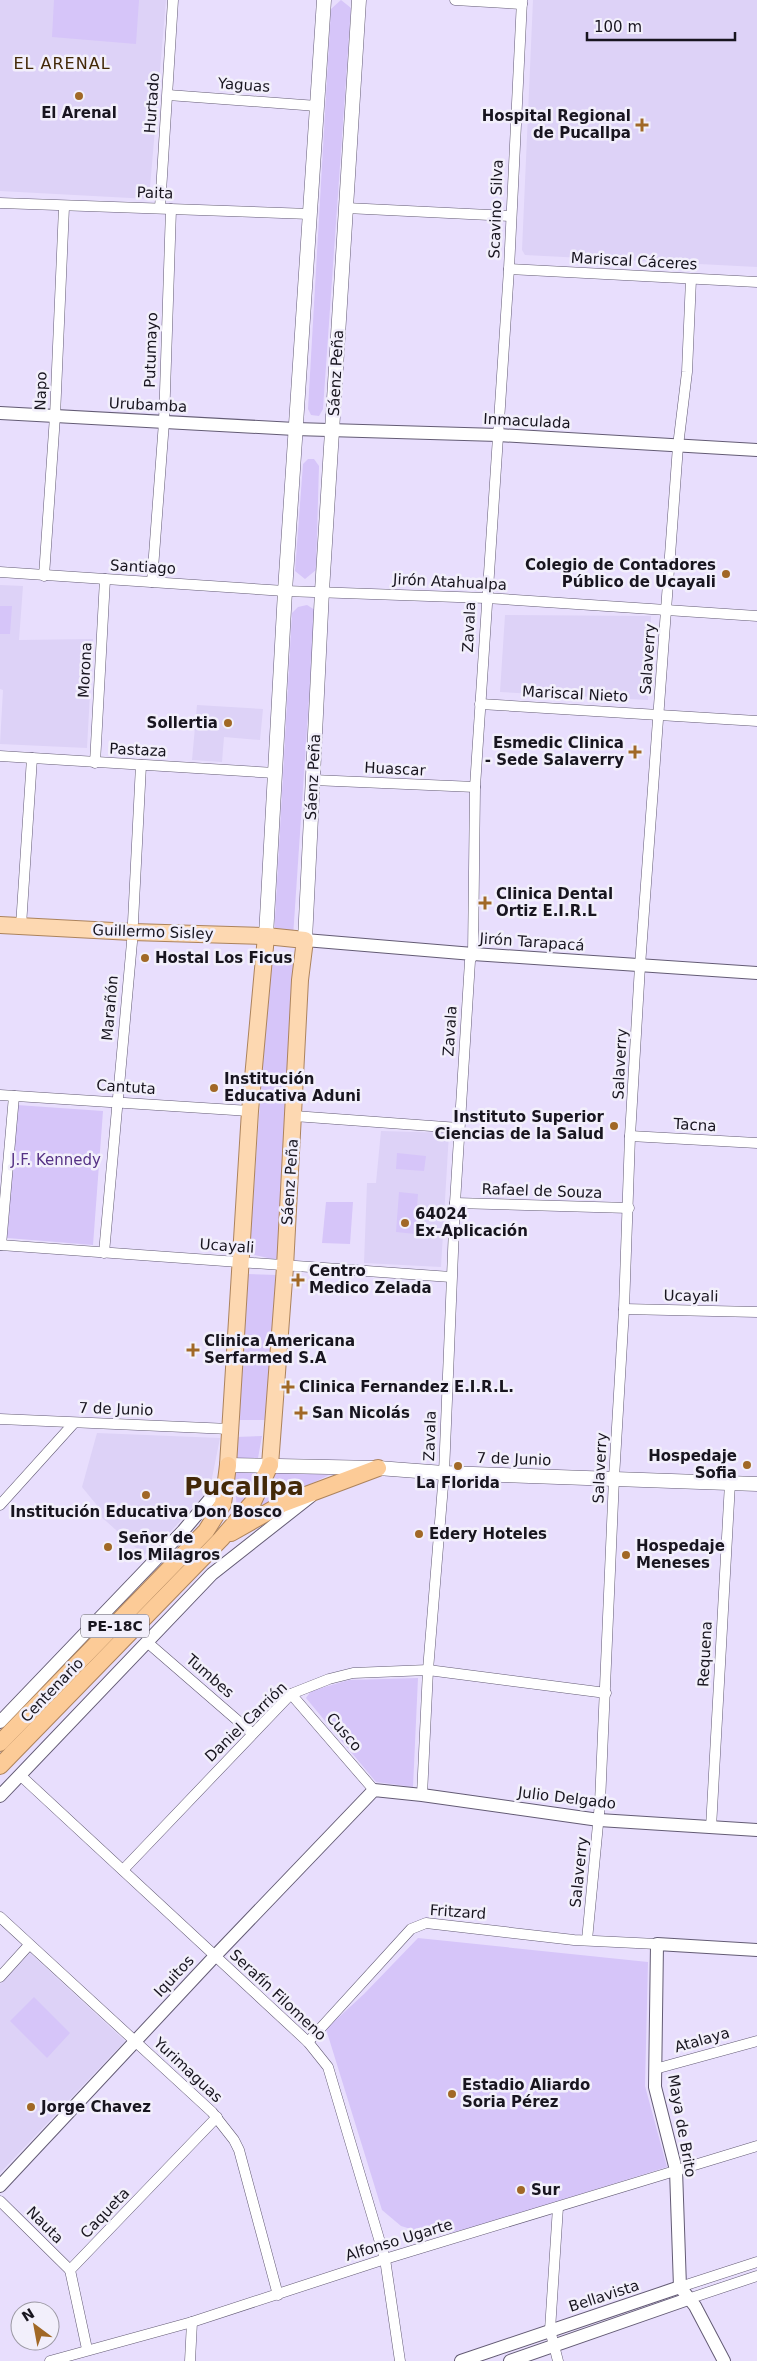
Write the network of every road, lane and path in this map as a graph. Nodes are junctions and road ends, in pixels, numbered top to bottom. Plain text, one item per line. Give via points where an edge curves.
1 (173, 0) edge
2 (324, 0) edge
3 (359, 0) edge
4 (455, 0) edge
5 (522, 2) edge
6 (168, 94) junction
7 (317, 106) junction
8 (0, 203) edge
9 (64, 206) junction
10 (346, 208) junction
11 (166, 209) junction
12 (310, 214) junction
13 (510, 216) junction
14 (508, 270) junction
15 (691, 279) junction
16 (757, 282) edge
17 (0, 413) edge
18 (55, 416) junction
19 (164, 422) junction
20 (295, 429) junction
21 (332, 431) junction
22 (498, 435) junction
23 (678, 446) junction
24 (757, 450) edge
25 (0, 572) edge
26 (44, 576) junction
27 (105, 580) junction
28 (152, 582) junction
29 (285, 591) junction
30 (322, 591) junction
31 (486, 598) junction
32 (666, 612) junction
33 (757, 616) edge
34 (480, 704) junction
35 (659, 714) junction
36 (757, 721) edge
37 (0, 756) edge
38 (32, 758) junction
39 (95, 763) junction
40 (141, 765) junction
41 (275, 773) junction
42 (313, 780) junction
43 (475, 788) junction
44 (0, 925) edge
45 (21, 926) junction
46 (132, 932) junction
47 (266, 936) junction
48 (305, 940) junction
49 (472, 954) junction
50 (640, 966) junction
51 (757, 973) edge
52 (0, 1095) edge
53 (14, 1096) junction
54 (117, 1101) junction
55 (250, 1110) junction
56 (294, 1116) junction
57 (459, 1128) junction
58 (630, 1136) junction
59 (757, 1143) edge
60 (454, 1203) junction
61 (629, 1208) junction
62 (1, 1245) edge
63 (104, 1253) junction
64 (241, 1262) junction
65 (284, 1267) junction
66 (452, 1277) junction
67 (624, 1309) junction
68 (757, 1312) edge
69 (0, 1419) edge
70 (74, 1423) junction
71 (230, 1429) junction
72 (270, 1465) junction
73 (378, 1468) junction
74 (227, 1472) junction
75 (444, 1473) junction
76 (614, 1478) junction
77 (730, 1482) junction
78 (757, 1484) edge
79 (319, 1489) junction
80 (0, 1505) edge
81 (221, 1539) junction
82 (147, 1642) junction
83 (428, 1670) junction
84 (606, 1693) junction
85 (291, 1694) junction
86 (0, 1722) edge
87 (252, 1733) junction
88 (0, 1743) edge
89 (2, 1760) edge
90 (20, 1775) junction
91 (374, 1790) junction
92 (422, 1795) junction
93 (0, 1796) edge
94 (599, 1820) junction
95 (711, 1828) junction
96 (757, 1830) edge
97 (123, 1870) junction
98 (0, 1917) edge
99 (587, 1940) junction
100 (657, 1944) junction
101 (30, 1945) junction
102 (757, 1950) edge
103 (214, 1957) junction
104 (0, 1977) edge
105 (134, 2041) junction
106 (757, 2041) edge
107 (308, 2042) junction
108 (655, 2069) junction
109 (217, 2117) junction
110 (757, 2146) edge
111 (676, 2170) junction
112 (0, 2186) edge
113 (0, 2201) edge
114 (558, 2207) junction
115 (385, 2259) junction
116 (757, 2262) edge
117 (70, 2270) junction
118 (757, 2276) edge
119 (680, 2287) junction
120 (278, 2295) junction
121 (688, 2299) junction
122 (192, 2322) junction
123 (550, 2330) junction
124 (553, 2346) junction
125 (87, 2350) junction
126 (62, 2359) edge
127 (50, 2361) edge
128 (190, 2361) edge
129 (400, 2361) edge
130 (461, 2361) edge
131 (510, 2361) edge
132 (558, 2361) edge
133 (724, 2361) edge

1 - 6 street, Hurtado
2 - 7 main road
3 - 10 main road, Sáenz Peña
4 - 5 street
5 - 13 street, Scavino Silva
6 - 7 street, Yaguas
6 - 11 street, Hurtado
7 - 12 main road
8 - 9 street, Paita
9 - 11 street, Paita
9 - 18 street, Napo
10 - 13 street
10 - 21 main road, Sáenz Peña
11 - 12 street, Paita
11 - 19 street, Putumayo
12 - 20 main road
13 - 14 street, Scavino Silva
14 - 15 street, Mariscal Cáceres
14 - 22 street, Zavala
15 - 16 street, Mariscal Cáceres
15 - 23 street, Salaverry
17 - 18 street, Urubamba
18 - 19 street, Urubamba
18 - 26 street, Napo
19 - 20 street, Urubamba
19 - 28 street, Putumayo
20 - 21 street, Inmaculada
20 - 29 main road
21 - 22 street, Inmaculada
21 - 30 main road, Sáenz Peña
22 - 23 street, Inmaculada
22 - 31 street, Zavala
23 - 24 street, Inmaculada
23 - 32 street, Salaverry
25 - 26 street, Santiago
26 - 27 street, Santiago
27 - 28 street, Santiago
27 - 39 street, Morona
28 - 29 street, Santiago
29 - 30 street, Santiago
29 - 41 main road
30 - 31 street, Jirón Atahualpa
30 - 42 main road, Sáenz Peña
31 - 32 street, Jirón Atahualpa
31 - 34 street, Zavala
32 - 33 street, Jirón Atahualpa
32 - 35 street, Salaverry
34 - 35 street, Mariscal Nieto
34 - 43 street, Zavala
35 - 36 street, Mariscal Nieto
35 - 50 street, Salaverry
37 - 38 street, Pastaza
38 - 39 street, Pastaza
38 - 45 street
39 - 40 street, Pastaza
40 - 41 street, Pastaza
40 - 46 street, Marañón
41 - 47 main road
42 - 43 street, Huascar
42 - 48 main road, Sáenz Peña
43 - 49 street, Zavala
44 - 45 main road, Guillermo Sisley
45 - 46 main road, Guillermo Sisley
46 - 47 main road, Guillermo Sisley
46 - 54 street, Marañón
47 - 48 main road, Guillermo Sisley
47 - 55 main road
48 - 49 street, Jirón Tarapacá
48 - 56 main road, Sáenz Peña
49 - 50 street, Jirón Tarapacá
49 - 57 street, Zavala
50 - 51 street, Jirón Tarapacá
50 - 58 street, Salaverry
52 - 53 street, Cantuta
53 - 54 street, Cantuta
53 - 62 street
54 - 55 street, Cantuta
54 - 63 street, Marañón
55 - 64 main road
56 - 57 street
56 - 65 main road, Sáenz Peña
57 - 60 street, Zavala
58 - 59 street, Tacna
58 - 61 street, Salaverry
60 - 61 street, Rafael de Souza
60 - 66 street, Zavala
61 - 67 street, Salaverry
62 - 63 street, Ucayali
63 - 64 street, Ucayali
64 - 65 street, Ucayali
64 - 71 main road
65 - 66 street, Ucayali
65 - 72 main road, Sáenz Peña
66 - 75 street, Zavala
67 - 68 street, Ucayali
67 - 76 street, Salaverry
69 - 70 street, 7 de Junio
70 - 71 street, 7 de Junio
70 - 80 street
71 - 74 main road
72 - 73 main road, 7 de Junio
72 - 74 main road, 7 de Junio
72 - 81 highway, Sáenz Peña / PE-18C via 253,1502
73 - 75 main road, 7 de Junio
73 - 79 highway
74 - 86 street via 183,1532
74 - 88 highway, Centenario / PE-18C via 223,1504 200,1538
75 - 76 main road, 7 de Junio
75 - 83 street, Zavala
76 - 77 main road, 7 de Junio
76 - 84 street, Salaverry
77 - 78 main road, 7 de Junio
77 - 95 street, Requena
79 - 81 highway via 282,1504
79 - 82 street via 212,1574
81 - 89 highway, Centenario / PE-18C
82 - 87 street, Tumbes
82 - 90 street
83 - 84 street, Daniel Carrión
83 - 85 street, Daniel Carrión via 353,1673 329,1678
83 - 92 street, Zavala
84 - 94 street, Salaverry
85 - 87 street, Daniel Carrión
85 - 91 street, Cusco
87 - 97 street, Daniel Carrión
89 - 90 street, Serafín Filomeno
90 - 93 street
90 - 97 street, Serafín Filomeno
91 - 92 street, Julio Delgado
91 - 103 street, Iquitos
92 - 94 street, Julio Delgado
94 - 95 street, Julio Delgado
94 - 99 street, Salaverry
95 - 96 street, Julio Delgado
97 - 103 street, Serafín Filomeno
98 - 101 street, Yurimaguas
99 - 100 street, Fritzard
99 - 107 street, Fritzard via 444,1924 426,1924 411,1929
100 - 102 street
100 - 108 street, Maya de Brito
101 - 104 street
101 - 105 street, Yurimaguas
103 - 105 street, Iquitos
103 - 107 street, Serafín Filomeno
105 - 109 street, Yurimaguas
105 - 112 street, Iquitos
106 - 108 street, Atalaya
107 - 115 street, Serafín Filomeno via 328,2067
108 - 111 street, Maya de Brito via 655,2087
109 - 117 street, Caqueta
109 - 120 street, Yurimaguas via 239,2150
110 - 111 street, Alfonso Ugarte
111 - 114 street, Alfonso Ugarte
111 - 119 street, Maya de Brito
113 - 117 street, Nauta
114 - 115 street, Alfonso Ugarte
114 - 123 street
115 - 120 street, Alfonso Ugarte
115 - 129 street, Serafín Filomeno
116 - 119 street, Bellavista
117 - 125 street
118 - 121 street, Bellavista
119 - 121 street
119 - 123 street, Bellavista
120 - 122 street, Alfonso Ugarte
121 - 124 street, Bellavista
121 - 133 street via 695,2306
122 - 125 street, Alfonso Ugarte
122 - 128 street
123 - 124 street
123 - 130 street, Bellavista
124 - 131 street, Bellavista
124 - 132 street
125 - 126 street, Alfonso Ugarte
126 - 127 street, Alfonso Ugarte

